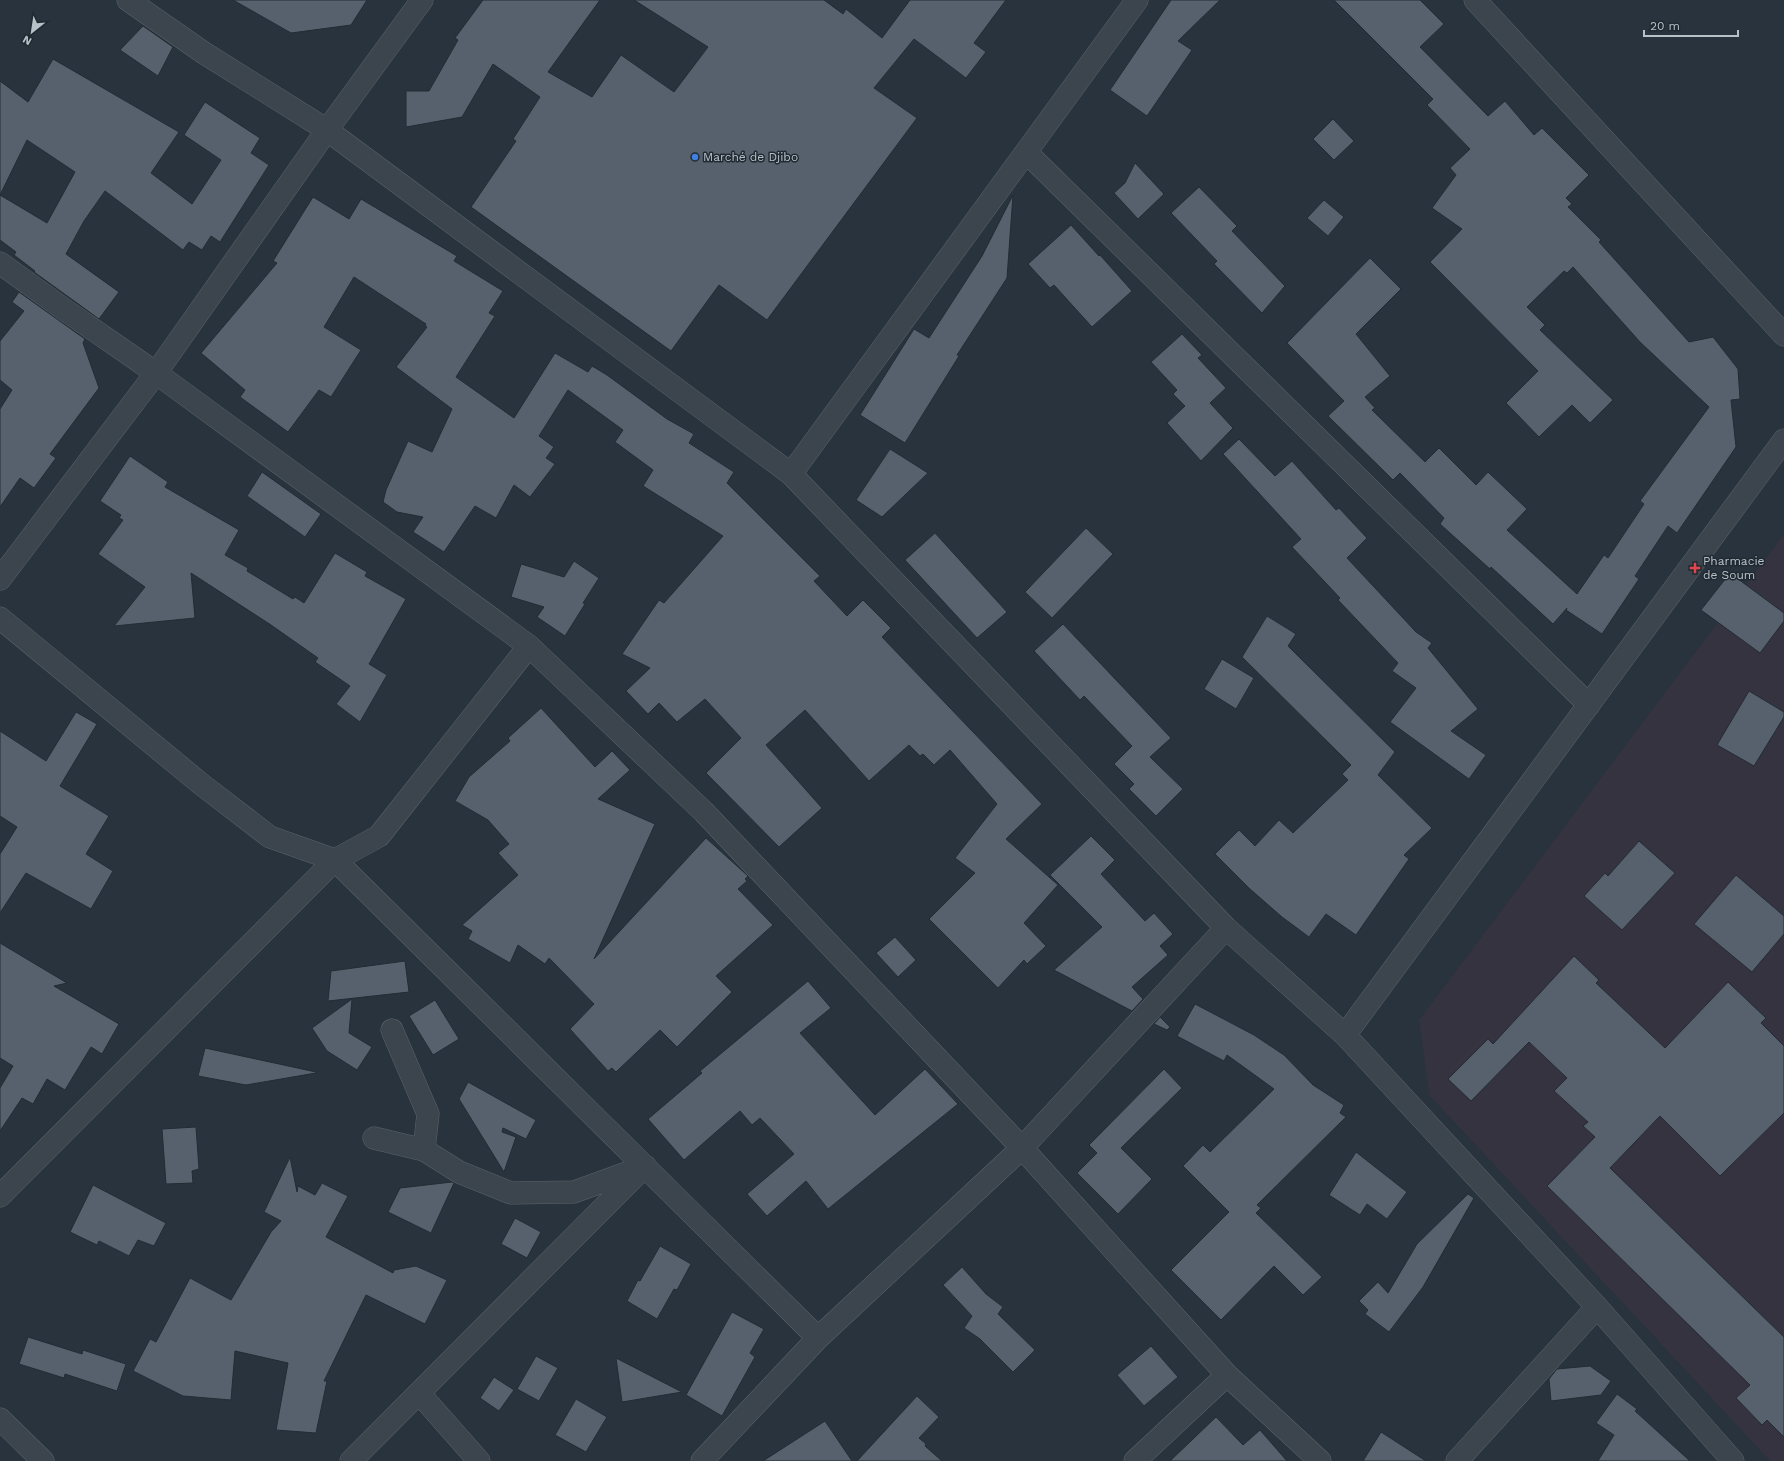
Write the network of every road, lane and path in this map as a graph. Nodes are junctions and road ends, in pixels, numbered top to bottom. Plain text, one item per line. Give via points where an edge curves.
1 (128, 0) edge
2 (422, 0) edge
3 (1136, 0) edge
4 (1475, 0) edge
5 (327, 130) junction
6 (1026, 152) junction
7 (0, 263) edge
8 (1784, 336) edge
9 (156, 373) junction
10 (1784, 440) edge
11 (791, 474) junction
12 (0, 579) edge
13 (0, 618) edge
14 (529, 646) junction
15 (1589, 705) junction
16 (335, 860) junction
17 (1226, 928) junction
18 (392, 1030) dead end
19 (1345, 1035) junction
20 (374, 1138) dead end
21 (1022, 1148) junction
22 (424, 1150) junction
23 (645, 1166) junction
24 (0, 1196) edge
25 (1597, 1308) junction
26 (818, 1338) junction
27 (1227, 1375) junction
28 (419, 1393) junction
29 (0, 1418) edge
30 (43, 1461) edge
31 (351, 1461) edge
32 (479, 1461) edge
33 (702, 1461) edge
34 (1135, 1461) edge
35 (1320, 1461) edge
36 (1457, 1461) edge
37 (1733, 1461) edge

1 - 5 street
2 - 5 street
3 - 6 street
4 - 8 street
5 - 9 street
5 - 11 street
6 - 11 street
6 - 15 street
7 - 9 street
9 - 12 street
9 - 14 street
10 - 15 street
11 - 17 street
13 - 16 street via 201,784 270,837
14 - 16 street via 379,836
14 - 21 street via 704,812
15 - 19 street
16 - 23 street
16 - 24 street
17 - 19 street
17 - 21 street
18 - 22 street via 428,1114
19 - 25 street
20 - 22 street
21 - 26 street
21 - 27 street
22 - 23 street via 459,1172 511,1193 574,1192
23 - 26 street
23 - 28 street
25 - 36 street
25 - 37 street
26 - 33 street
27 - 34 street
27 - 35 street
28 - 31 street
28 - 32 street
29 - 30 street

